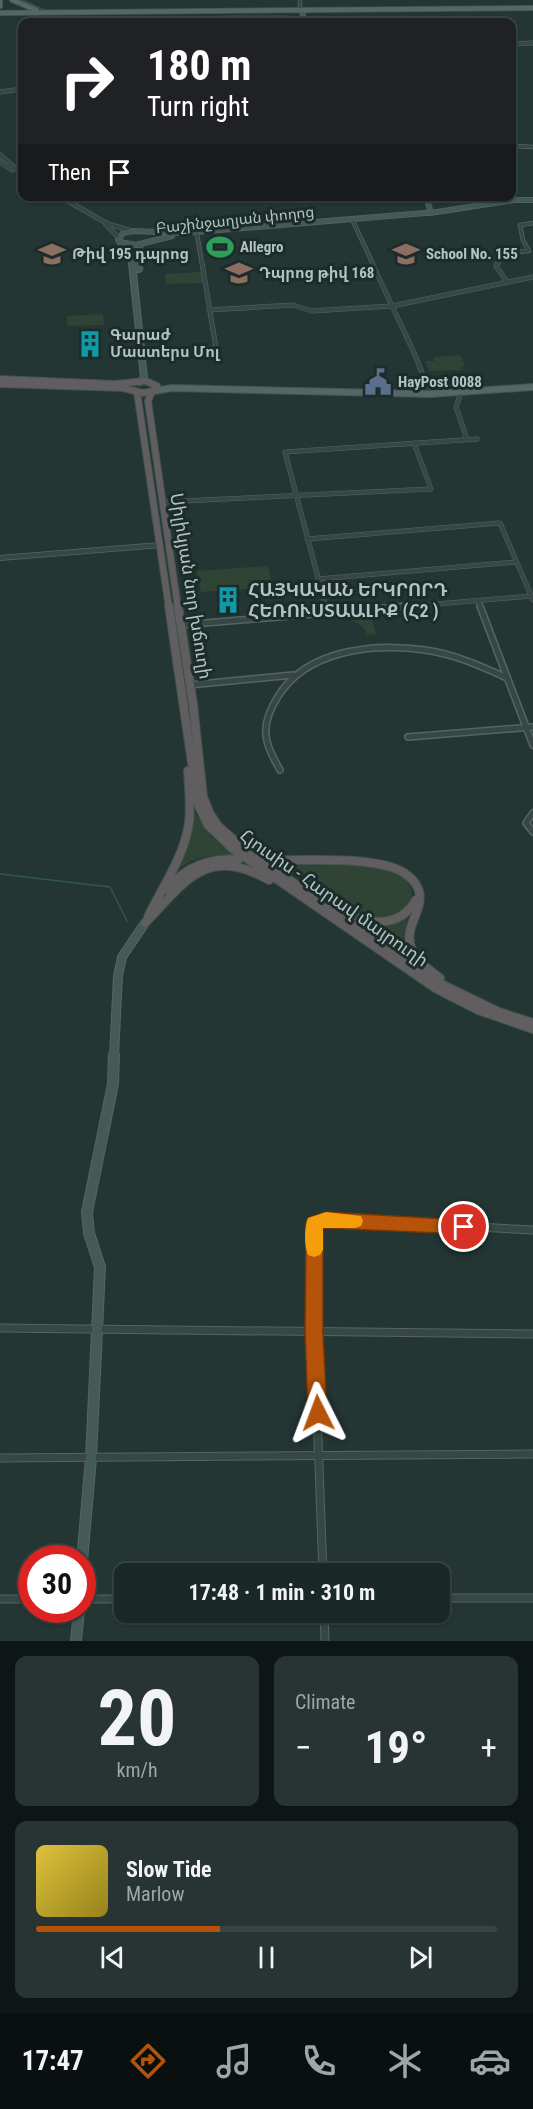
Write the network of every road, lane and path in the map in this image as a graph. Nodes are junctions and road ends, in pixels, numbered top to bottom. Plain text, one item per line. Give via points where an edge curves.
1 (12, 0) edge
2 (300, 0) edge
3 (0, 1) edge
4 (0, 6) edge
5 (533, 9) edge
6 (301, 10) junction
7 (0, 14) edge
8 (45, 14) junction
9 (302, 18) edge
10 (533, 43) edge
11 (516, 44) edge
12 (18, 90) edge
13 (0, 92) edge
14 (516, 146) edge
15 (533, 147) edge
16 (0, 155) edge
17 (0, 162) edge
18 (18, 172) edge
19 (18, 173) edge
20 (516, 200) edge
21 (533, 200) edge
22 (66, 201) edge
23 (67, 201) edge
24 (427, 201) edge
25 (508, 201) edge
26 (430, 213) junction
27 (352, 220) junction
28 (533, 223) edge
29 (132, 231) junction
30 (144, 232) junction
31 (197, 234) junction
32 (119, 239) junction
33 (149, 240) junction
34 (141, 244) junction
35 (533, 277) edge
36 (507, 282) junction
37 (392, 306) junction
38 (209, 310) junction
39 (147, 352) junction
40 (0, 382) edge
41 (533, 385) edge
42 (137, 387) junction
43 (153, 387) junction
44 (428, 389) junction
45 (461, 393) junction
46 (467, 439) junction
47 (477, 439) dead end
48 (414, 443) junction
49 (296, 497) junction
50 (162, 502) junction
51 (307, 539) junction
52 (160, 545) junction
53 (0, 558) edge
54 (516, 562) junction
55 (318, 579) junction
56 (532, 597) edge
57 (478, 600) junction
58 (327, 613) junction
59 (180, 626) junction
60 (293, 675) junction
61 (507, 678) junction
62 (190, 685) junction
63 (191, 720) junction
64 (533, 727) edge
65 (526, 728) junction
66 (189, 733) junction
67 (408, 738) dead end
68 (533, 745) edge
69 (280, 770) dead end
70 (202, 786) joint
71 (533, 813) edge
72 (533, 832) edge
73 (239, 859) dead end
74 (273, 860) dead end
75 (419, 891) junction
76 (307, 892) junction
77 (314, 906) junction
78 (145, 923) junction
79 (462, 994) junction
80 (533, 1023) edge
81 (533, 1029) edge
82 (533, 1230) edge
83 (0, 1328) edge
84 (98, 1329) junction
85 (314, 1332) junction
86 (533, 1334) edge
87 (320, 1454) junction
88 (533, 1454) edge
89 (0, 1458) edge
90 (91, 1458) junction
91 (83, 1545) edge
92 (323, 1563) edge
93 (450, 1598) edge
94 (533, 1598) edge
95 (0, 1599) edge
96 (18, 1599) edge
97 (96, 1599) edge
98 (114, 1599) edge
99 (78, 1623) edge
100 (324, 1623) edge
101 (76, 1641) edge
102 (325, 1641) edge

1 - 8 main road
2 - 6 street
3 - 4 main road
5 - 6 main road
6 - 8 main road
6 - 9 main road
7 - 8 main road
10 - 11 street
12 - 13 street
14 - 15 street
16 - 18 street
17 - 19 street
20 - 21 main road, Բաշինջաղյան փողոց
22 - 32 street via 105,224
23 - 29 street via 108,224
24 - 26 main road
25 - 26 main road, Բաշինջաղյան փողոց
26 - 27 main road, Բաշինջաղյան փողոց
27 - 30 main road, Բաշինջաղյան փողոց via 183,233
27 - 31 main road, Բաշինջաղյան փողոց
27 - 37 street
28 - 36 street via 520,225 530,251 504,253 496,266
29 - 30 main road, Բաշինջաղյան փողոց
29 - 32 main road via 123,233
30 - 33 main road via 150,235
31 - 33 main road, Բաշինջաղյան փողոց
31 - 38 street
32 - 34 main road
32 - 42 main road via 134,267 144,378
33 - 34 main road, Բաշինջաղյան փողոց
34 - 39 main road via 137,257
35 - 36 street
36 - 37 street
37 - 38 street via 311,311 293,306
37 - 44 street
38 - 39 street via 216,348
39 - 43 main road
40 - 42 highway
41 - 44 main road
41 - 45 main road
42 - 43 highway
42 - 43 highway
42 - 52 highway, Սիլիկյան նոր խճուղի
43 - 44 main road
43 - 45 main road
43 - 50 highway, Սիլիկյան նոր խճուղի via 148,403
45 - 46 street via 456,407
46 - 47 street
46 - 48 street
48 - 49 street via 285,452
48 - 49 street via 431,489
49 - 50 street
49 - 51 street
50 - 59 highway, Սիլիկյան նոր խճուղի
51 - 54 street via 500,523
51 - 55 street
52 - 53 street
52 - 63 highway, Սիլիկյան նոր խճուղի
54 - 55 street
54 - 56 street
55 - 58 street
56 - 57 street
57 - 58 street
57 - 61 street
58 - 59 street
59 - 62 highway, Սիլիկյան նոր խճուղի
60 - 61 street via 337,655 387,648 444,654
60 - 62 street
60 - 69 street via 274,701 266,729 270,750
61 - 65 street
62 - 63 highway, Սիլիկյան նոր խճուղի
63 - 66 highway, Սիլիկյան նոր խճուղի
63 - 70 highway, Սիլիկյան նոր խճուղի
64 - 65 street
65 - 67 street
65 - 68 street
66 - 77 highway, Հյուսիս - Հարավ մայրուղի via 198,804 208,825 233,849
66 - 78 highway via 187,833 176,864
70 - 76 highway, Հյուսիս - Հարավ մայրուղի via 208,812 216,825
71 - 72 street via 526,824
73 - 78 highway via 208,860 184,870
74 - 75 highway via 390,866 407,875
75 - 76 highway via 415,904 404,916 374,923 357,920
75 - 79 highway via 421,902 410,925 412,951
76 - 79 highway, Հյուսիս - Հարավ մայրուղի via 417,970
77 - 78 highway via 255,872 217,866 185,880
77 - 81 highway, Հյուսիս - Հարավ մայրուղի via 435,988 478,1010
78 - 84 main road via 122,957 113,1084 87,1212 100,1267
79 - 80 highway, Հյուսիս - Հարավ մայրուղի
82 - 85 street via 326,1219 314,1223
83 - 84 street
84 - 85 street
84 - 90 main road
85 - 86 street
85 - 87 street
87 - 88 street
87 - 90 street
87 - 92 street
89 - 90 street
90 - 91 main road
93 - 94 street
95 - 96 street
97 - 98 street
99 - 101 main road
100 - 102 street

